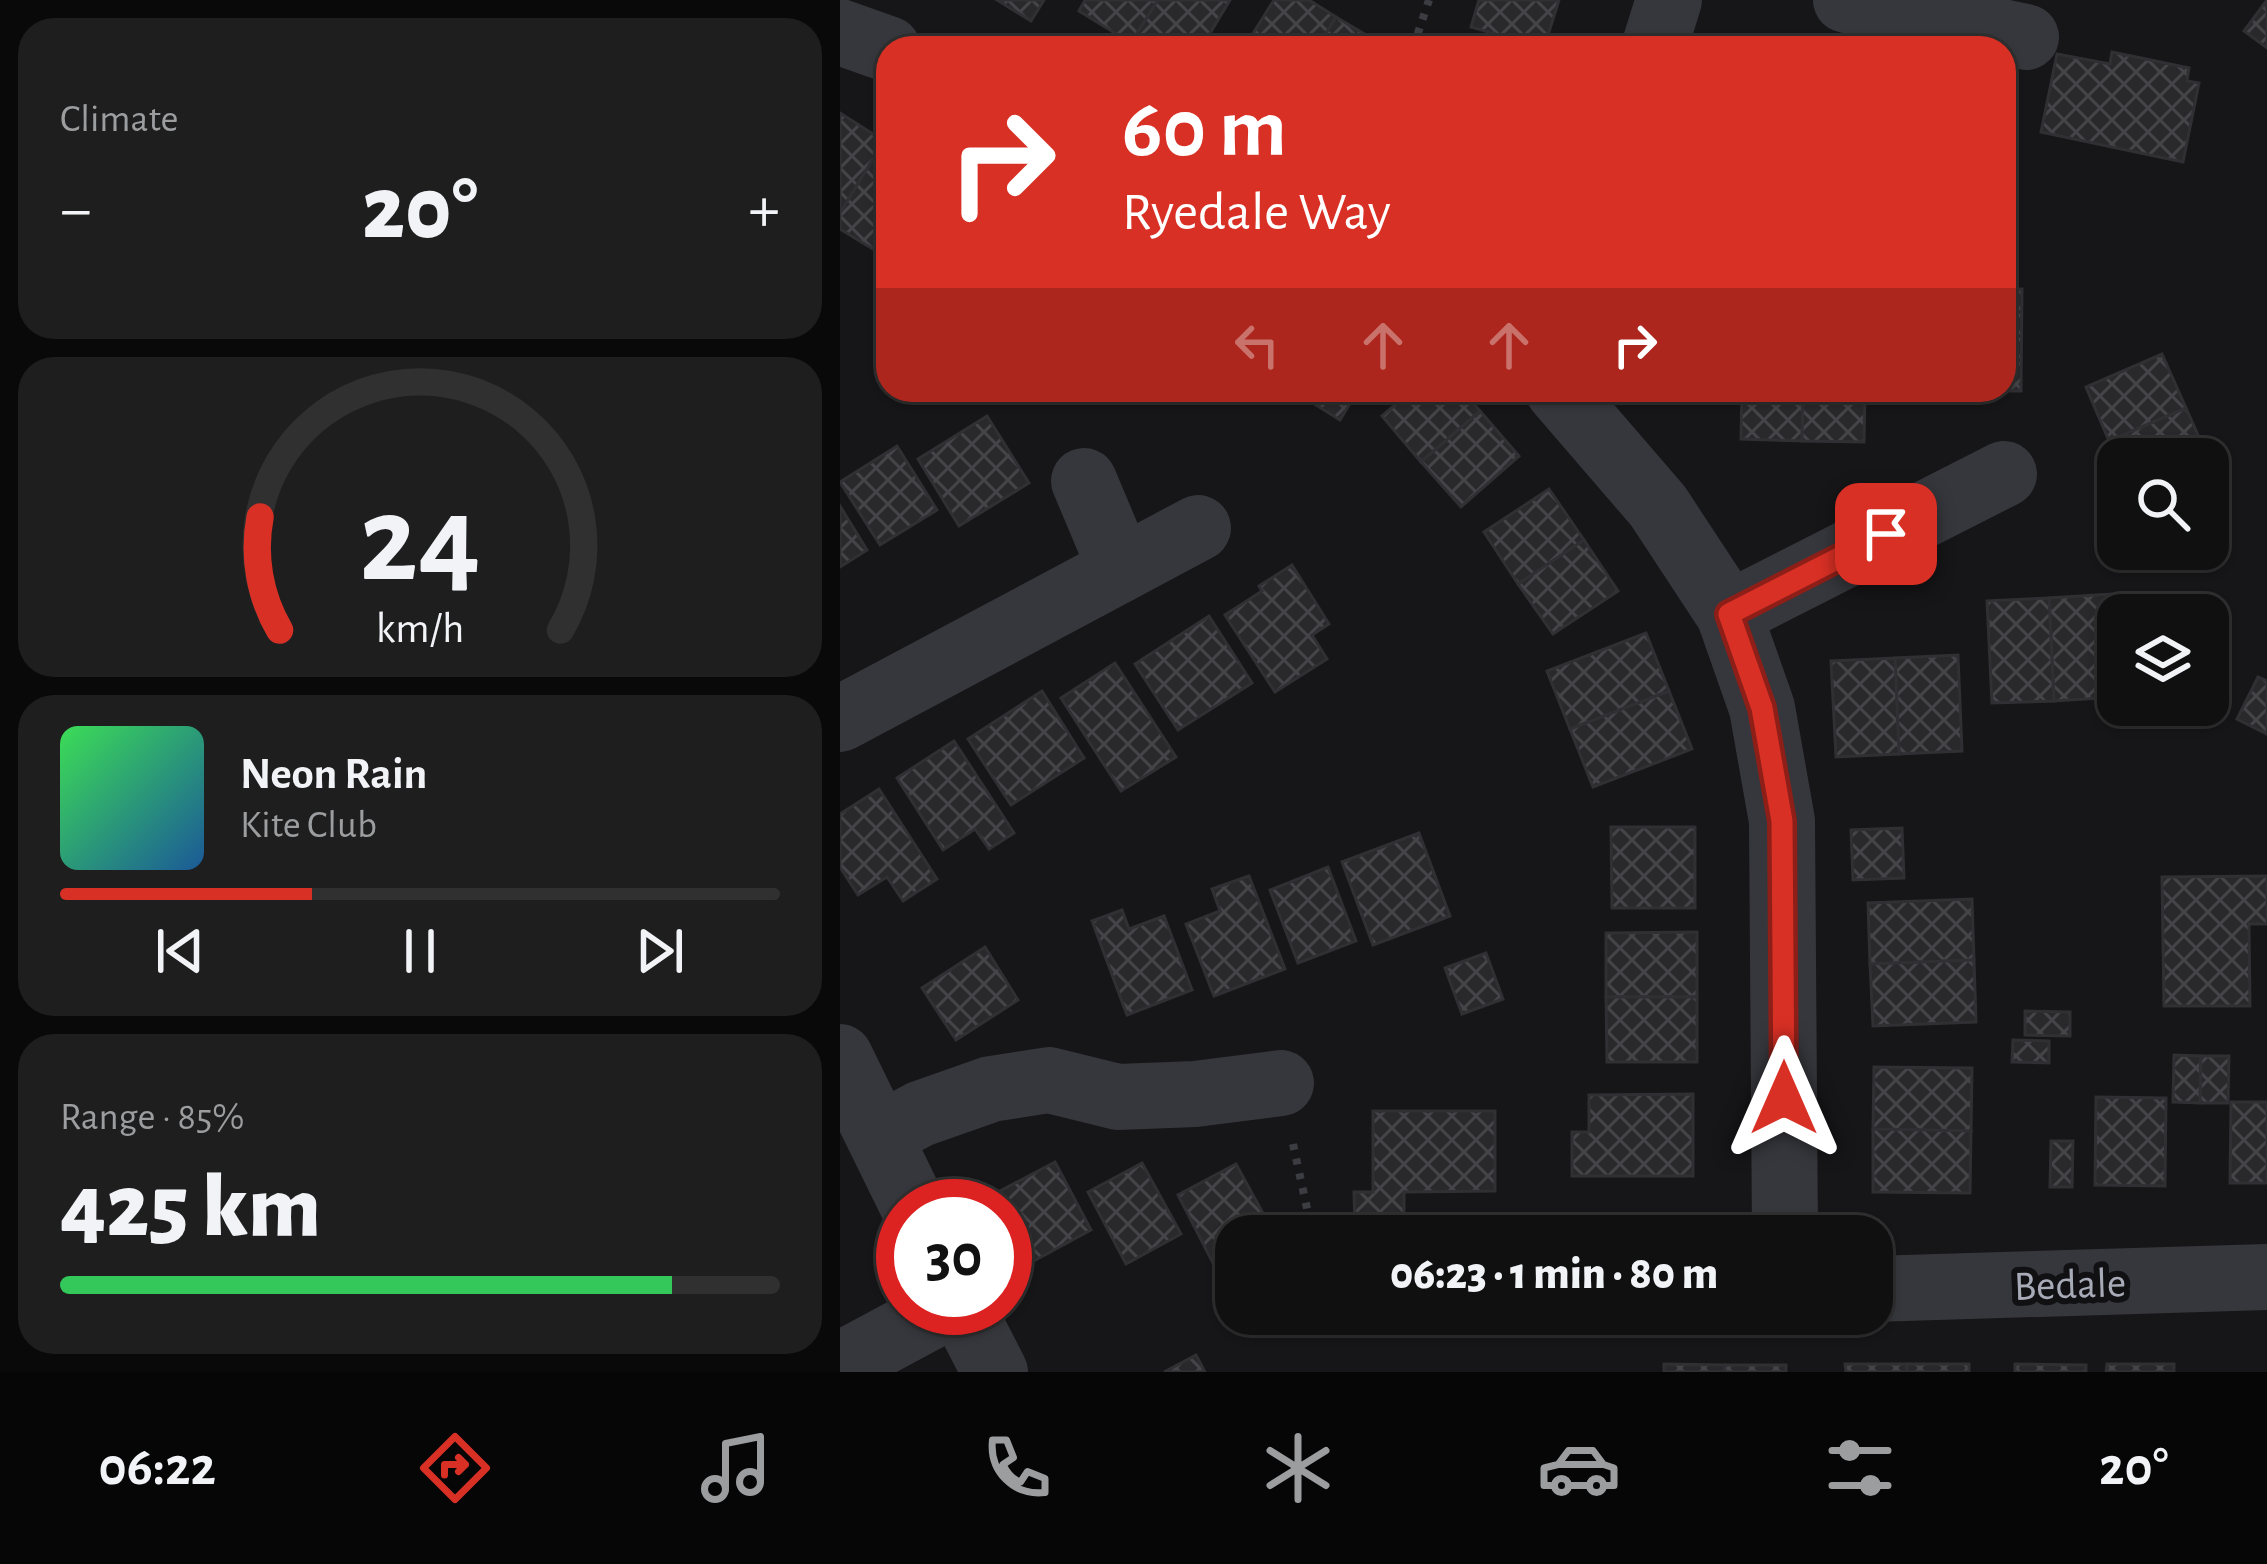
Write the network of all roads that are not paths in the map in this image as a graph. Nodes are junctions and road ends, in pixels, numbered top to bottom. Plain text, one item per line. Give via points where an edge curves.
1 (1669, 0) edge
2 (1846, 0) edge
3 (840, 32) edge
4 (1658, 36) edge
5 (2026, 37) dead end
6 (876, 45) edge
7 (1568, 402) edge
8 (2004, 474) dead end
9 (1084, 481) dead end
10 (1198, 529) dead end
11 (1121, 569) junction
12 (1729, 614) junction
13 (840, 718) edge
14 (840, 1057) edge
15 (1281, 1083) road end
16 (880, 1135) junction
17 (900, 1179) edge
18 (1785, 1215) edge
19 (2267, 1277) edge
20 (1893, 1288) edge
21 (896, 1335) edge
22 (976, 1335) edge
23 (840, 1365) edge
24 (995, 1372) edge

1 - 4 street
2 - 5 street
3 - 6 street
7 - 12 street via 1658,506
8 - 12 street
9 - 11 street
10 - 11 street
11 - 13 street
12 - 18 street via 1762,708 1782,821
14 - 16 street
15 - 16 street via 1118,1097 1048,1080 991,1089
16 - 17 street
19 - 20 street, Bedale
21 - 23 street
22 - 24 street

